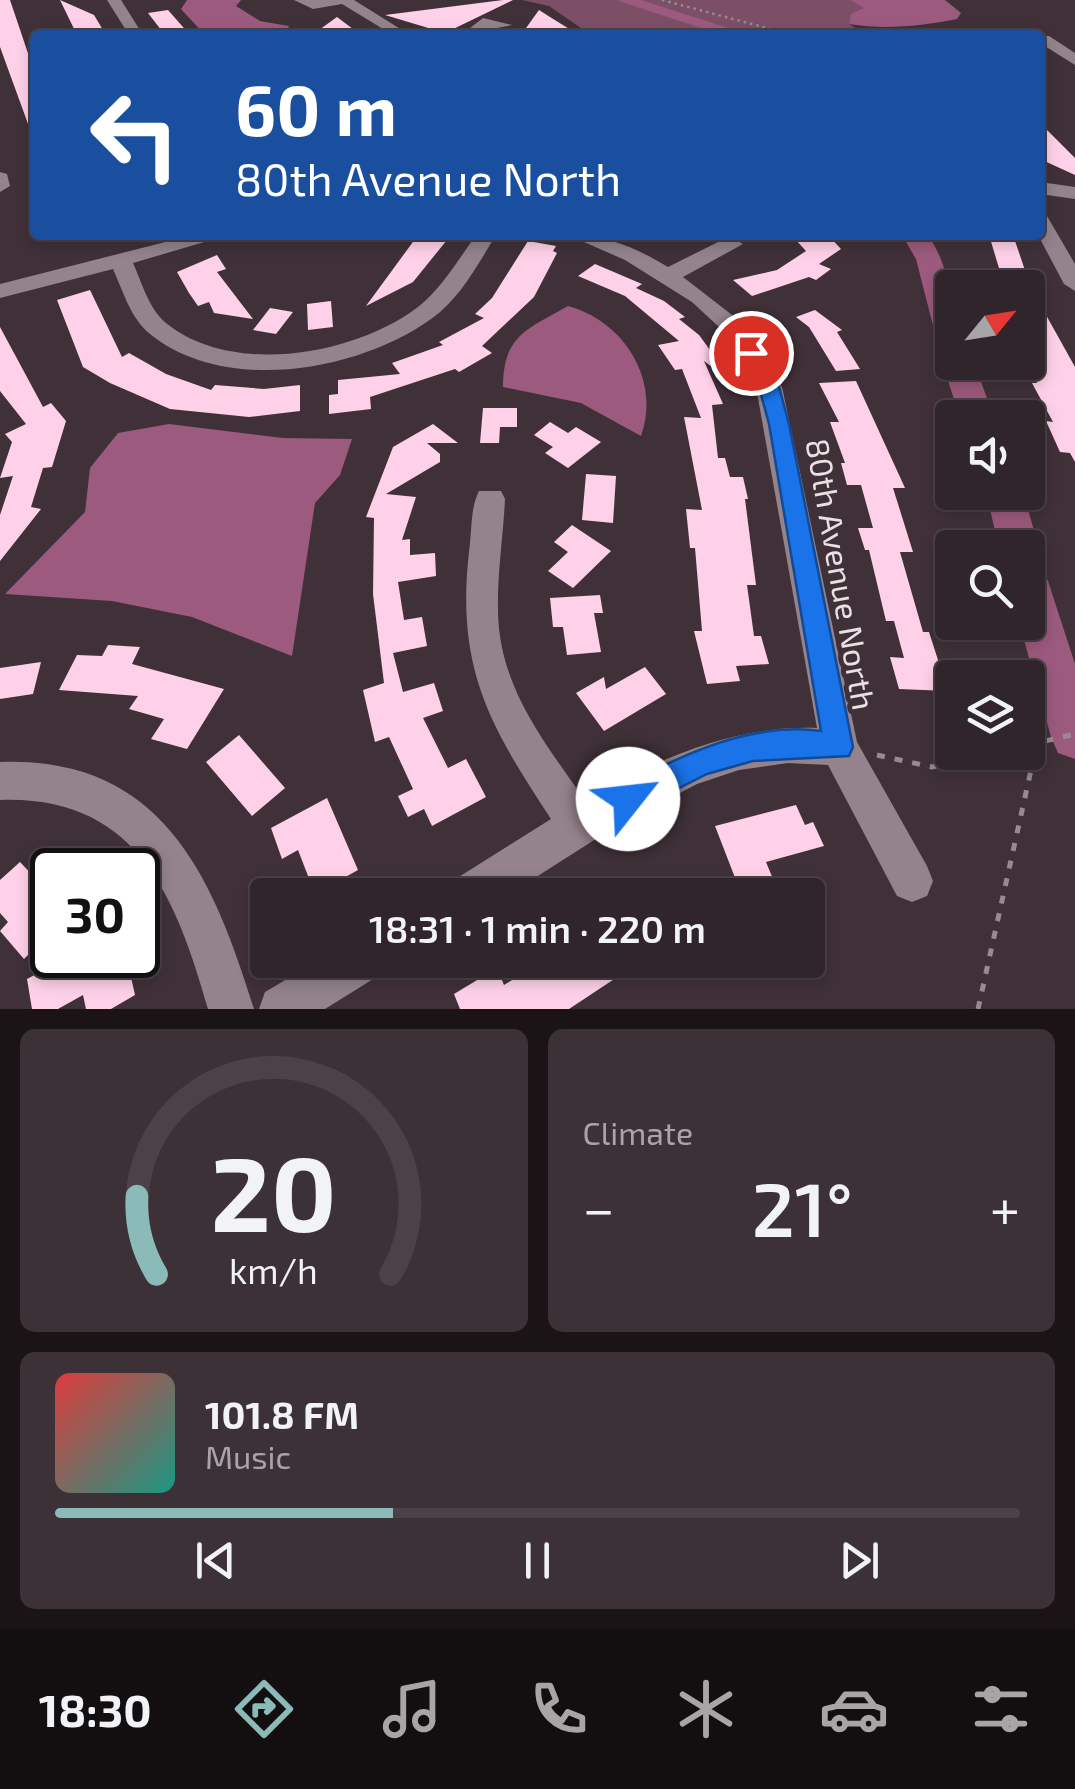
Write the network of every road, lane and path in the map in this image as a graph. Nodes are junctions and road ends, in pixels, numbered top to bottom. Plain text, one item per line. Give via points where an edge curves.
1 (114, 0) edge
2 (301, 0) edge
3 (382, 0) edge
4 (662, 0) edge
5 (347, 2) edge
6 (133, 30) edge
7 (393, 30) edge
8 (775, 30) edge
9 (1075, 38) edge
10 (1045, 39) edge
11 (1045, 41) edge
12 (1075, 60) edge
13 (1045, 189) edge
14 (1075, 193) edge
15 (1045, 229) edge
16 (199, 240) edge
17 (482, 240) edge
18 (589, 240) edge
19 (732, 244) dead end
20 (121, 261) junction
21 (670, 276) junction
22 (1075, 284) edge
23 (0, 291) edge
24 (490, 499) dead end
25 (1075, 734) edge
26 (1045, 741) edge
27 (838, 747) junction
28 (935, 766) edge
29 (1031, 770) edge
30 (0, 781) edge
31 (580, 828) junction
32 (497, 878) edge
33 (912, 881) dead end
34 (333, 978) edge
35 (230, 1009) edge
36 (282, 1009) edge
37 (978, 1009) edge

1 - 6 street
2 - 5 street
3 - 5 street
4 - 8 path
5 - 7 street
9 - 10 street
11 - 12 street
13 - 14 street
15 - 22 street
16 - 20 street
17 - 20 street via 444,294 404,327 341,352 305,358 233,358 176,341 156,327
18 - 21 street, 80th Avenue North
19 - 21 street
20 - 23 street
21 - 27 street, 80th Avenue North via 728,323 769,387
24 - 31 street via 483,641 493,681 510,720
25 - 26 path
27 - 28 path
27 - 31 street via 807,742 702,761
27 - 33 street, 80th Avenue North
29 - 37 path
30 - 35 street via 62,786 109,802 150,832 190,890
31 - 32 street
34 - 36 street

